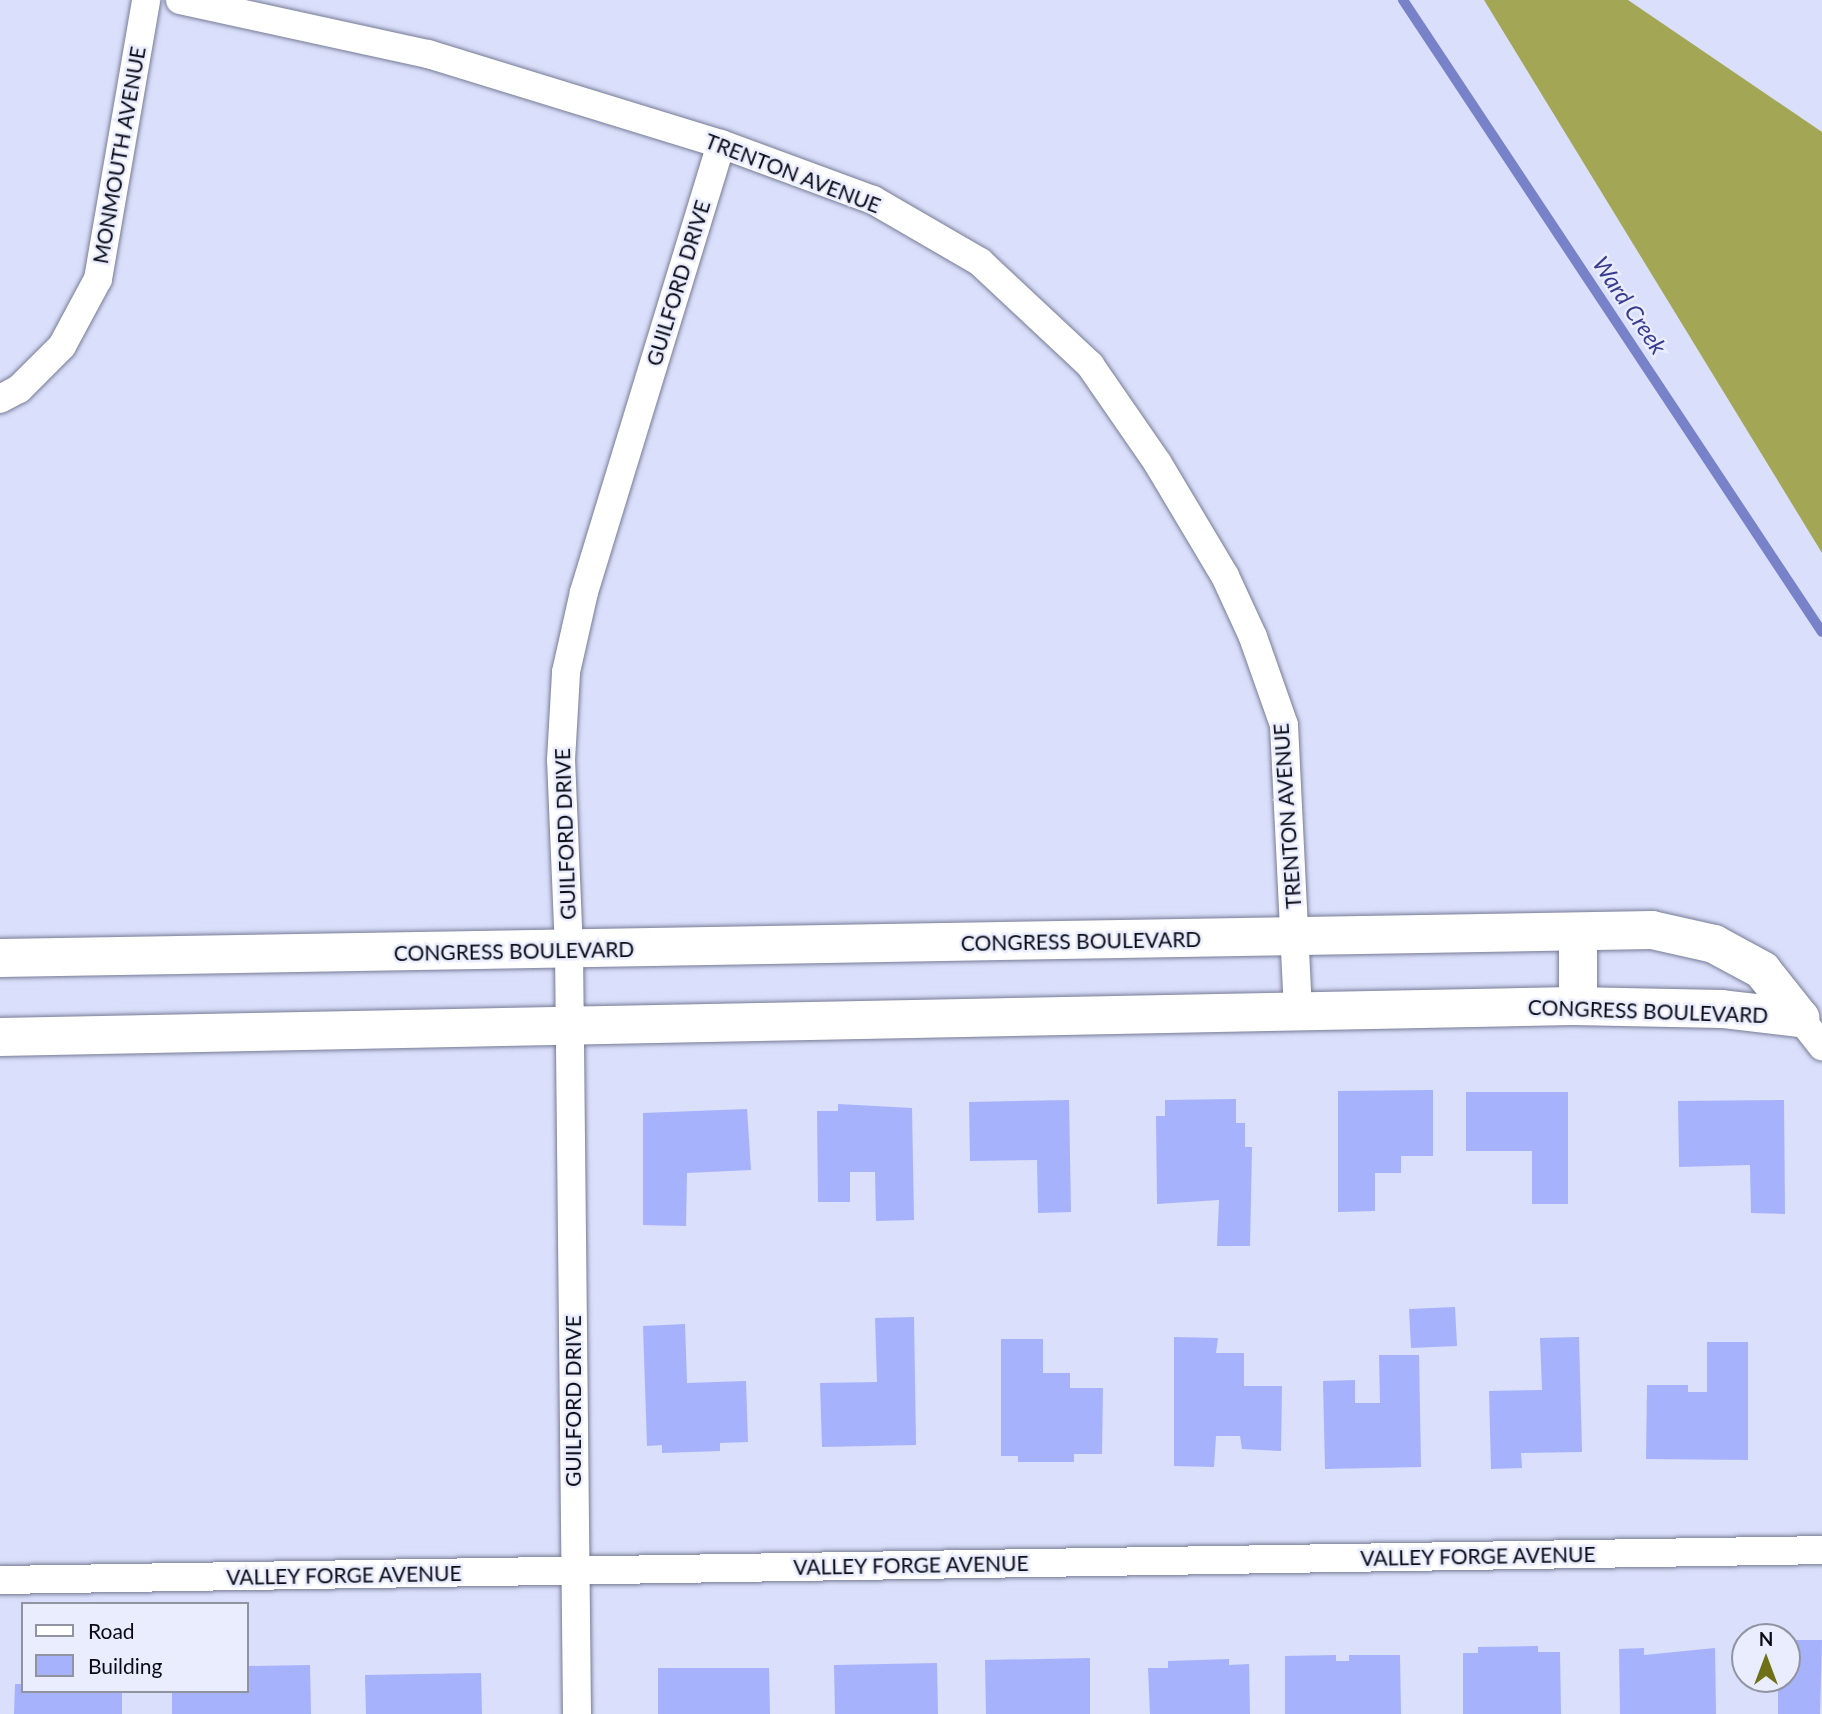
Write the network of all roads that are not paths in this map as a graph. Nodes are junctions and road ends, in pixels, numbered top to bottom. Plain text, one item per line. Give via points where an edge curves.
1 (146, 0) edge
2 (180, 0) edge
3 (720, 144) junction
4 (0, 399) edge
5 (1578, 932) junction
6 (1295, 938) junction
7 (569, 950) junction
8 (0, 958) edge
9 (1578, 1006) junction
10 (1298, 1012) junction
11 (570, 1024) junction
12 (1811, 1032) edge
13 (0, 1037) edge
14 (1822, 1550) edge
15 (574, 1571) junction
16 (0, 1580) edge
17 (578, 1714) edge

1 - 4 street, MONMOUTH AVENUE via 98,279 62,346 19,389
2 - 3 street, TRENTON AVENUE via 428,54
3 - 6 street, TRENTON AVENUE via 873,200 980,262 1090,365 1157,461 1225,576 1253,637 1283,725
3 - 7 street, GUILFORD DRIVE via 584,592 566,672 561,760
5 - 6 street, CONGRESS BOULEVARD
5 - 9 street
5 - 12 street, CONGRESS BOULEVARD via 1652,930 1714,944 1762,970
6 - 7 street, CONGRESS BOULEVARD
6 - 10 street, TRENTON AVENUE
7 - 8 street, CONGRESS BOULEVARD
7 - 11 street, GUILFORD DRIVE
9 - 10 street, CONGRESS BOULEVARD
9 - 12 street, CONGRESS BOULEVARD via 1722,1009
10 - 11 street, CONGRESS BOULEVARD
11 - 13 street, CONGRESS BOULEVARD
11 - 15 street, GUILFORD DRIVE
14 - 15 street, VALLEY FORGE AVENUE
15 - 16 street, VALLEY FORGE AVENUE
15 - 17 street, GUILFORD DRIVE

